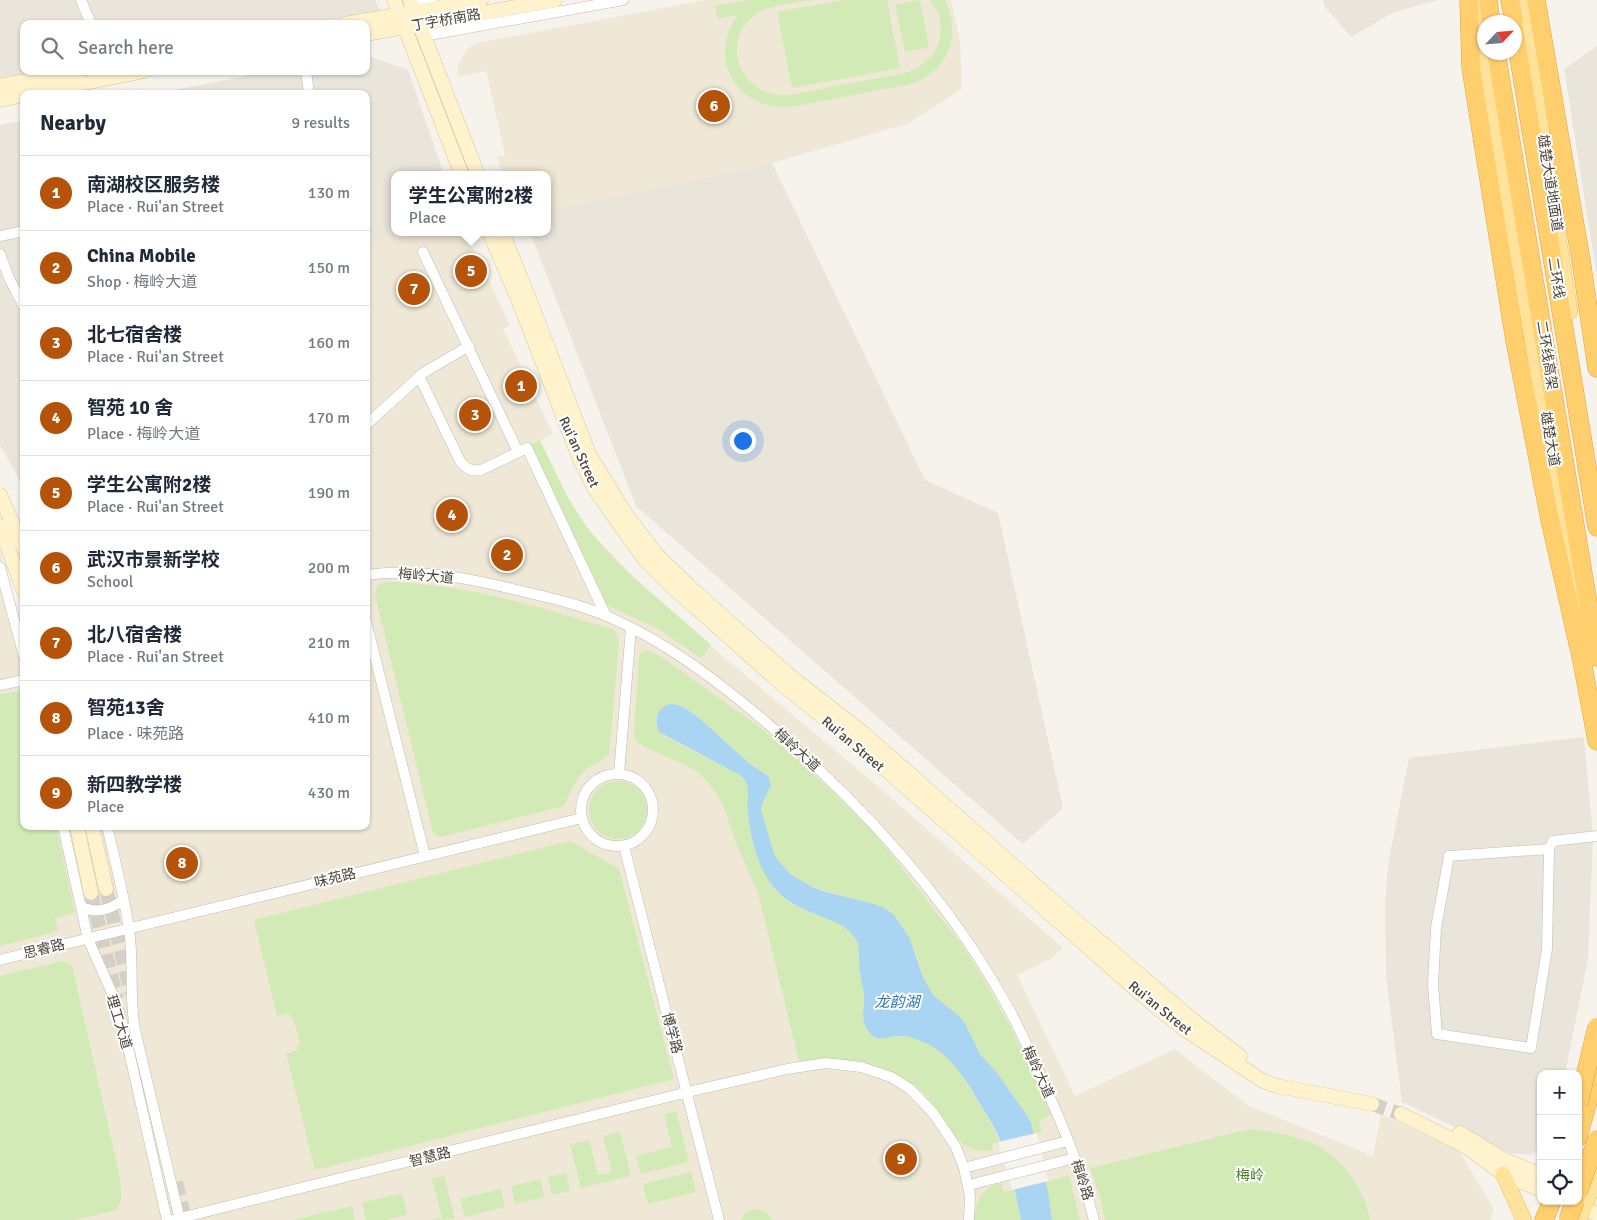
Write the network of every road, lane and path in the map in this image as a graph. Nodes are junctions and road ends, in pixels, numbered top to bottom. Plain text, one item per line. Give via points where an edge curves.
1 (82, 0) edge
2 (394, 0) edge
3 (432, 0) edge
4 (481, 0) edge
5 (554, 0) edge
6 (623, 0) edge
7 (1469, 0) edge
8 (1474, 0) edge
9 (1488, 0) edge
10 (1510, 0) edge
11 (1523, 0) edge
12 (1536, 0) edge
13 (412, 5) edge
14 (399, 14) junction
15 (1491, 15) edge
16 (1513, 15) edge
17 (90, 20) edge
18 (367, 20) edge
19 (405, 28) junction
20 (422, 30) junction
21 (370, 33) edge
22 (1497, 60) edge
23 (1519, 60) edge
24 (57, 75) edge
25 (125, 75) edge
26 (307, 75) edge
27 (0, 86) edge
28 (49, 90) edge
29 (309, 90) edge
30 (20, 96) edge
31 (0, 100) edge
32 (460, 171) edge
33 (476, 171) edge
34 (20, 232) edge
35 (0, 236) edge
36 (491, 236) edge
37 (504, 236) edge
38 (423, 252) dead end
39 (0, 254) edge
40 (20, 299) edge
41 (469, 346) junction
42 (1597, 368) edge
43 (419, 376) junction
44 (370, 421) edge
45 (518, 452) junction
46 (1597, 484) edge
47 (0, 495) edge
48 (0, 526) edge
49 (1597, 527) edge
50 (20, 540) edge
51 (0, 567) edge
52 (370, 575) edge
53 (20, 581) edge
54 (606, 616) junction
55 (631, 628) junction
56 (370, 637) edge
57 (20, 642) edge
58 (1597, 657) edge
59 (20, 681) edge
60 (0, 685) edge
61 (1597, 731) edge
62 (1597, 741) edge
63 (619, 774) junction
64 (582, 818) junction
65 (64, 830) edge
66 (77, 830) edge
67 (93, 830) edge
68 (108, 830) edge
69 (1597, 836) edge
70 (624, 846) junction
71 (1549, 849) junction
72 (425, 856) junction
73 (106, 889) tunnel mouth
74 (91, 893) tunnel mouth
75 (123, 900) junction
76 (81, 906) junction
77 (129, 929) junction
78 (88, 938) junction
79 (0, 960) edge
80 (1597, 1022) edge
81 (1597, 1027) edge
82 (1597, 1069) edge
83 (1582, 1088) edge
84 (1582, 1089) edge
85 (688, 1092) junction
86 (1582, 1123) edge
87 (1597, 1139) edge
88 (1068, 1141) junction
89 (1075, 1158) junction
90 (964, 1168) junction
91 (1537, 1173) edge
92 (1503, 1174) junction
93 (1597, 1175) edge
94 (969, 1185) junction
95 (1537, 1188) edge
96 (1585, 1202) edge
97 (177, 1219) edge
98 (167, 1220) edge
99 (719, 1220) edge
100 (969, 1220) edge
101 (1094, 1220) edge
102 (1524, 1220) edge
103 (1568, 1220) edge

1 - 17 street
2 - 14 main road
3 - 13 street
4 - 13 main road, 丁字桥南路
5 - 20 main road, 丁字桥南路
6 - 20 street
7 - 62 highway via 1470,68 1515,342
8 - 61 main road, 雄楚大道
9 - 15 highway
10 - 16 highway
11 - 46 main road, 雄楚大道地面道
12 - 42 highway
13 - 14 main road, 丁字桥南路
13 - 20 main road
14 - 18 main road, 丁字桥南路
14 - 19 main road
19 - 20 main road, 丁字桥南路
19 - 21 main road, 丁字桥南路
19 - 32 main road
20 - 33 main road
22 - 58 highway, 二环线高架
23 - 49 highway, 二环线
24 - 27 main road
25 - 28 main road
26 - 29 street
30 - 31 main road
34 - 35 street
36 - 37 main road, Rui'an Street via 580,460 616,521 645,560 668,583 1181,1027 1263,1081 1372,1101 1270,1075 1199,1025 1024,876 867,736 789,674 656,554 624,514 589,454
38 - 41 street
39 - 40 street
41 - 43 street
41 - 45 street
43 - 44 street
43 - 45 street via 466,468 481,470
45 - 54 street via 527,448
47 - 50 main road
48 - 53 main road
51 - 57 street
52 - 54 street, 梅岭大道 via 406,573 480,582 547,597
54 - 55 street, 梅岭大道
55 - 63 street
55 - 88 street, 梅岭大道 via 700,670 761,718 828,778 917,874 995,986 1020,1032
56 - 72 street
59 - 60 street
63 - 64 street via 601,777 587,789 582,800
63 - 70 street via 633,777 645,787 654,808 648,829 638,840
64 - 70 street via 586,830 600,842
64 - 72 street, 味苑路
65 - 76 street, 理工大道
66 - 74 main road
67 - 73 main road
68 - 75 street, 理工大道
69 - 71 street via 1553,841
70 - 85 street, 博学路
71 - 71 street via 1547,949 1531,1048 1437,1034 1433,984 1436,928 1449,856
72 - 77 street, 味苑路
75 - 76 street via 99,911 86,910
75 - 77 street, 理工大道
76 - 78 street, 理工大道
77 - 78 street, 味苑路
77 - 97 street, 理工大道 via 135,1030
78 - 79 street, 思睿路
78 - 98 street, 理工大道 via 122,1022
80 - 83 main road
81 - 84 highway, bridge
82 - 86 highway
85 - 90 street, 智慧路 via 805,1066 832,1063 861,1067 891,1078 918,1096 946,1130
85 - 97 street, 智慧路
85 - 99 street, 博学路
87 - 96 highway, bridge
88 - 89 street, 梅岭路
88 - 90 street
89 - 94 street
89 - 101 street, 梅岭路
90 - 94 street, 智慧路
91 - 92 main road via 1513,1164 1460,1133 1402,1110 1467,1147
92 - 95 main road
92 - 102 main road
93 - 96 main road
94 - 100 street, 智慧路
96 - 103 highway, bridge

